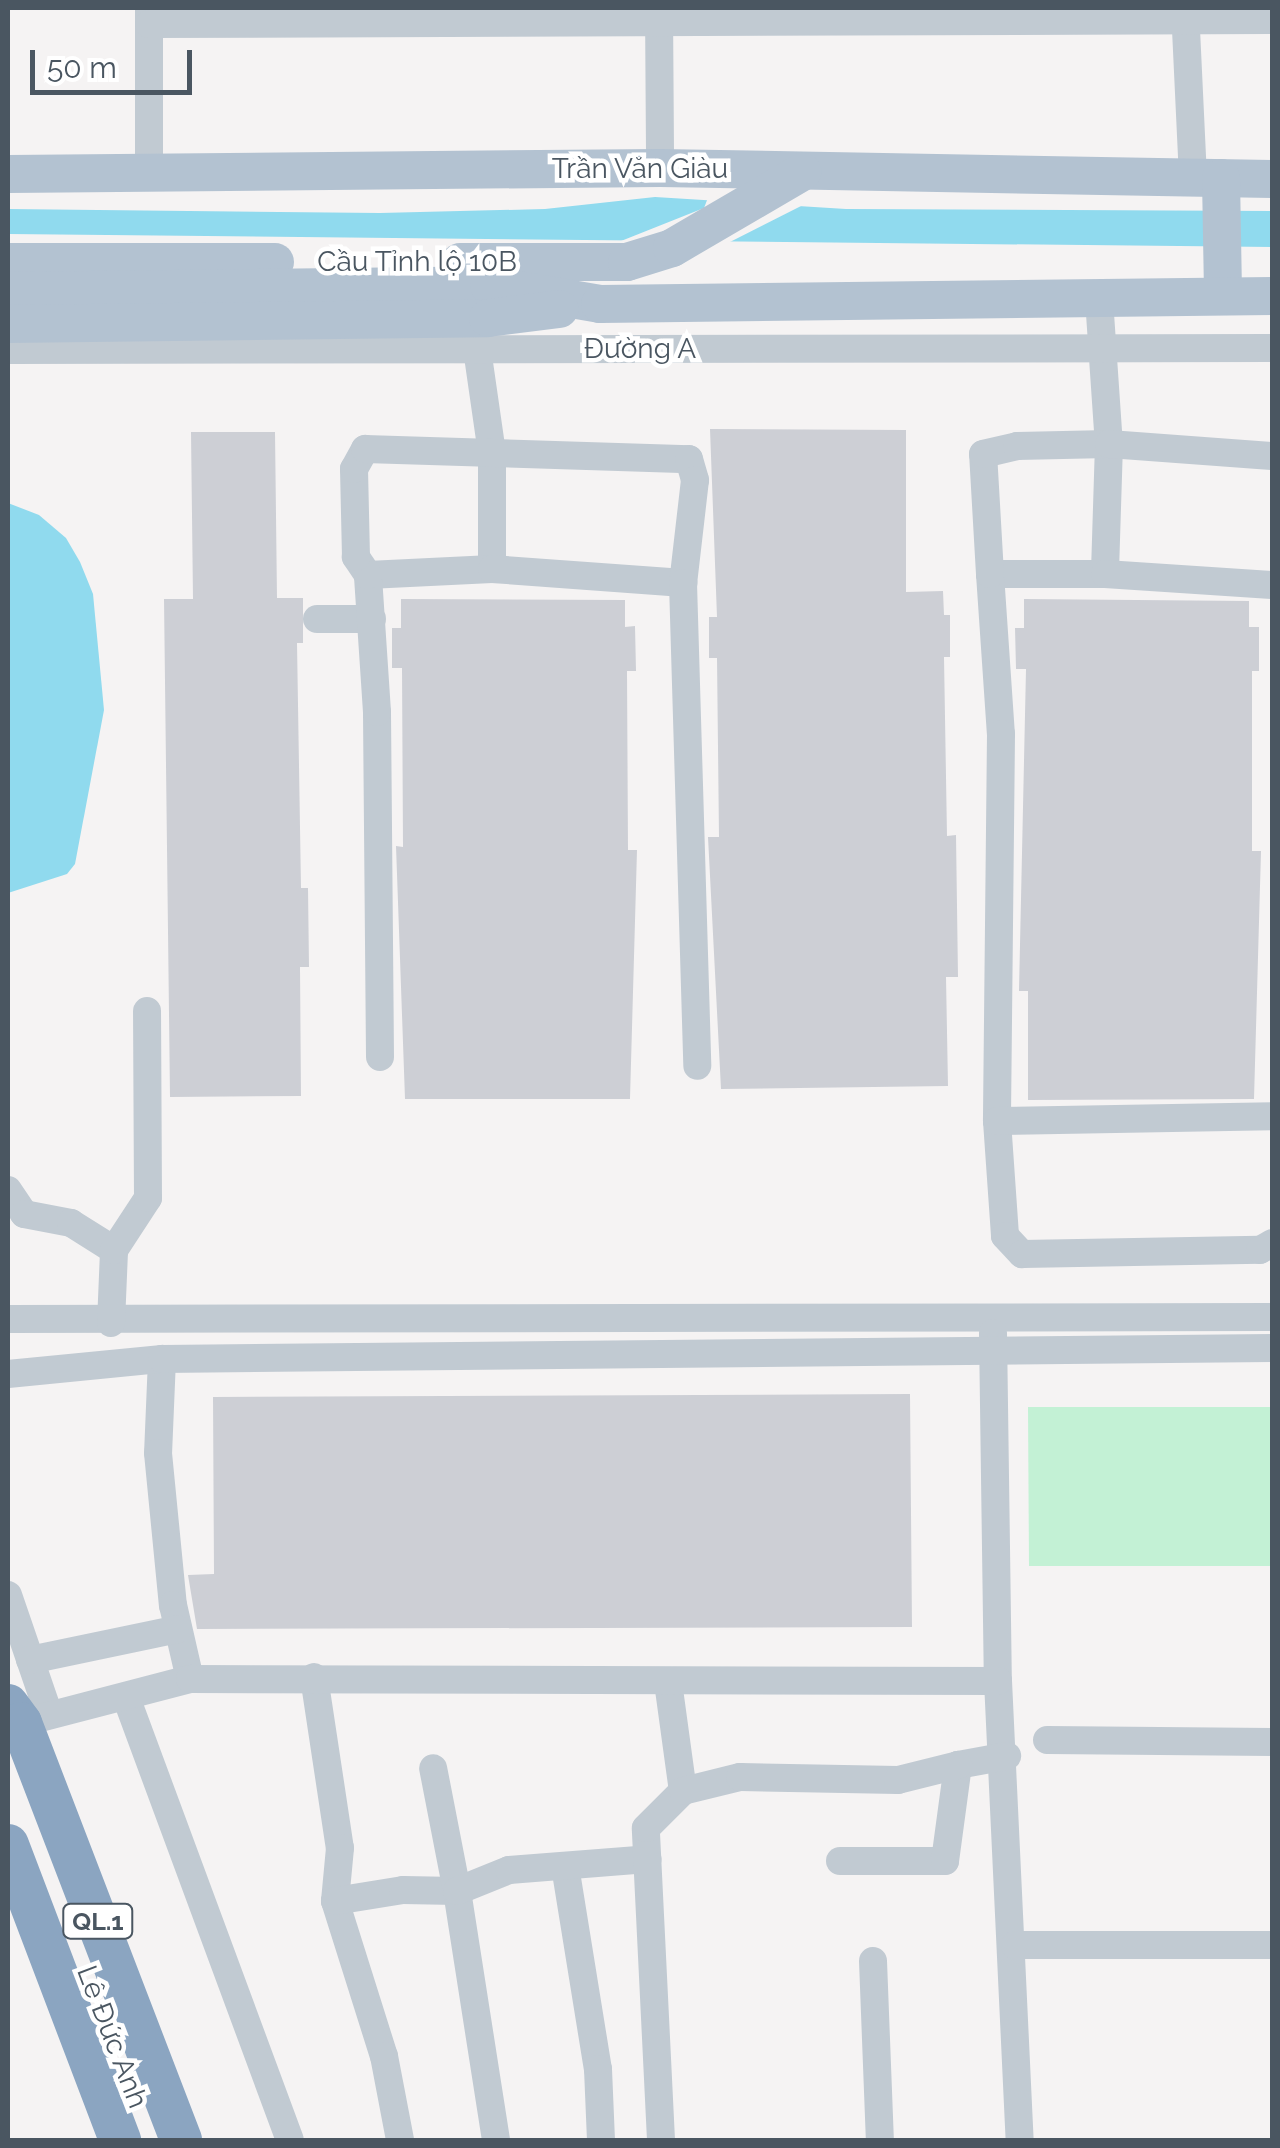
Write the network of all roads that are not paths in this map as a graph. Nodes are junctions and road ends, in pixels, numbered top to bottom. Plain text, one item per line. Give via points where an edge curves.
1 (477, 13) edge
2 (827, 13) edge
3 (1185, 13) edge
4 (660, 14) edge
5 (149, 16) edge
6 (1272, 20) edge
7 (660, 168) junction
8 (804, 171) junction
9 (150, 173) junction
10 (8, 174) edge
11 (1207, 178) junction
12 (1272, 179) edge
13 (8, 262) edge
14 (8, 292) edge
15 (1223, 296) junction
16 (1272, 296) edge
17 (1099, 300) junction
18 (593, 302) junction
19 (8, 324) edge
20 (1272, 348) edge
21 (477, 349) junction
22 (1101, 349) junction
23 (8, 350) edge
24 (1109, 444) junction
25 (492, 453) junction
26 (1272, 456) edge
27 (492, 570) junction
28 (990, 574) junction
29 (1105, 574) junction
30 (368, 575) junction
31 (683, 583) junction
32 (1272, 585) edge
33 (317, 619) dead end
34 (372, 620) junction
35 (147, 1011) dead end
36 (380, 1058) dead end
37 (696, 1066) dead end
38 (1272, 1116) edge
39 (998, 1120) junction
40 (8, 1190) edge
41 (1272, 1244) edge
42 (114, 1250) junction
43 (1272, 1316) edge
44 (992, 1318) junction
45 (8, 1319) edge
46 (650, 1320) junction
47 (111, 1323) junction
48 (1272, 1348) edge
49 (995, 1349) junction
50 (649, 1353) junction
51 (162, 1359) junction
52 (8, 1374) edge
53 (8, 1595) edge
54 (178, 1629) junction
55 (30, 1660) junction
56 (314, 1677) junction
57 (190, 1679) junction
58 (998, 1680) junction
59 (668, 1682) junction
60 (126, 1698) junction
61 (26, 1714) edge
62 (1046, 1740) dead end
63 (1272, 1742) edge
64 (1006, 1756) junction
65 (958, 1765) junction
66 (434, 1768) dead end
67 (9, 1769) edge
68 (682, 1792) junction
69 (8, 1845) edge
70 (648, 1860) junction
71 (840, 1862) dead end
72 (565, 1866) junction
73 (457, 1890) junction
74 (335, 1901) junction
75 (8, 1916) edge
76 (1015, 1945) junction
77 (1272, 1945) edge
78 (873, 1961) dead end
79 (92, 2140) edge
80 (120, 2140) edge
81 (152, 2140) edge
82 (181, 2140) edge
83 (290, 2140) edge
84 (400, 2140) edge
85 (496, 2140) edge
86 (602, 2140) edge
87 (660, 2140) edge
88 (880, 2140) edge
89 (1020, 2140) edge

1 - 4 street
1 - 5 street
2 - 3 street
2 - 4 street
3 - 6 street
3 - 11 street
4 - 7 street
5 - 9 street
7 - 8 main road, Trần Văn Giàu
7 - 9 main road, Trần Văn Giàu
8 - 11 main road, Trần Văn Giàu
8 - 13 main road, Cầu Tỉnh lộ 10B via 672,248 627,262
9 - 10 main road, Trần Văn Giàu
11 - 12 main road, Trần Văn Giàu
11 - 15 main road
14 - 18 main road, Cầu Tỉnh lộ 10B via 489,285
15 - 16 main road
15 - 17 main road
17 - 18 main road
17 - 22 street
18 - 19 main road via 488,318
20 - 22 street, Đường A
21 - 22 street, Đường A
21 - 23 street, Đường A
21 - 25 street
22 - 24 street
24 - 26 street
24 - 28 street via 1017,446 983,454
24 - 29 street
25 - 27 street
25 - 30 street via 364,450 354,468 356,556
25 - 31 street via 689,459 695,480
27 - 30 street
27 - 31 street
28 - 29 street
28 - 39 street via 1001,734
29 - 32 street
30 - 34 street
31 - 37 street
33 - 34 street
34 - 36 street
35 - 42 street via 148,1198
38 - 39 street
39 - 41 street via 1002,1209 1013,1250 1260,1250
40 - 42 street via 24,1214 71,1222
42 - 47 street
43 - 44 street
44 - 46 street
44 - 49 street
45 - 47 street
46 - 47 street
46 - 50 street
48 - 49 street
49 - 50 street
49 - 58 street
50 - 51 street
51 - 52 street
51 - 54 street via 158,1453
53 - 55 street
54 - 55 street
54 - 57 street
55 - 61 street
56 - 57 street
56 - 59 street
56 - 74 street via 340,1848
57 - 60 street
58 - 59 street
58 - 64 street
59 - 68 street
60 - 61 street
60 - 83 street
61 - 67 highway
61 - 82 highway, Lê Đức Anh / QL.1
62 - 63 street
64 - 65 street
64 - 76 street
65 - 68 street via 898,1780 740,1778
65 - 71 street via 945,1861
66 - 73 street
67 - 81 highway, Lê Đức Anh / QL.1
68 - 70 street via 646,1828
69 - 80 highway, Lê Đức Anh / QL.1
70 - 72 street
70 - 87 street
72 - 73 street via 509,1870
72 - 86 street via 598,2069
73 - 74 street
73 - 85 street
74 - 84 street via 384,2056
75 - 79 highway, Lê Đức Anh / QL.1
76 - 77 street
76 - 89 street
78 - 88 street

